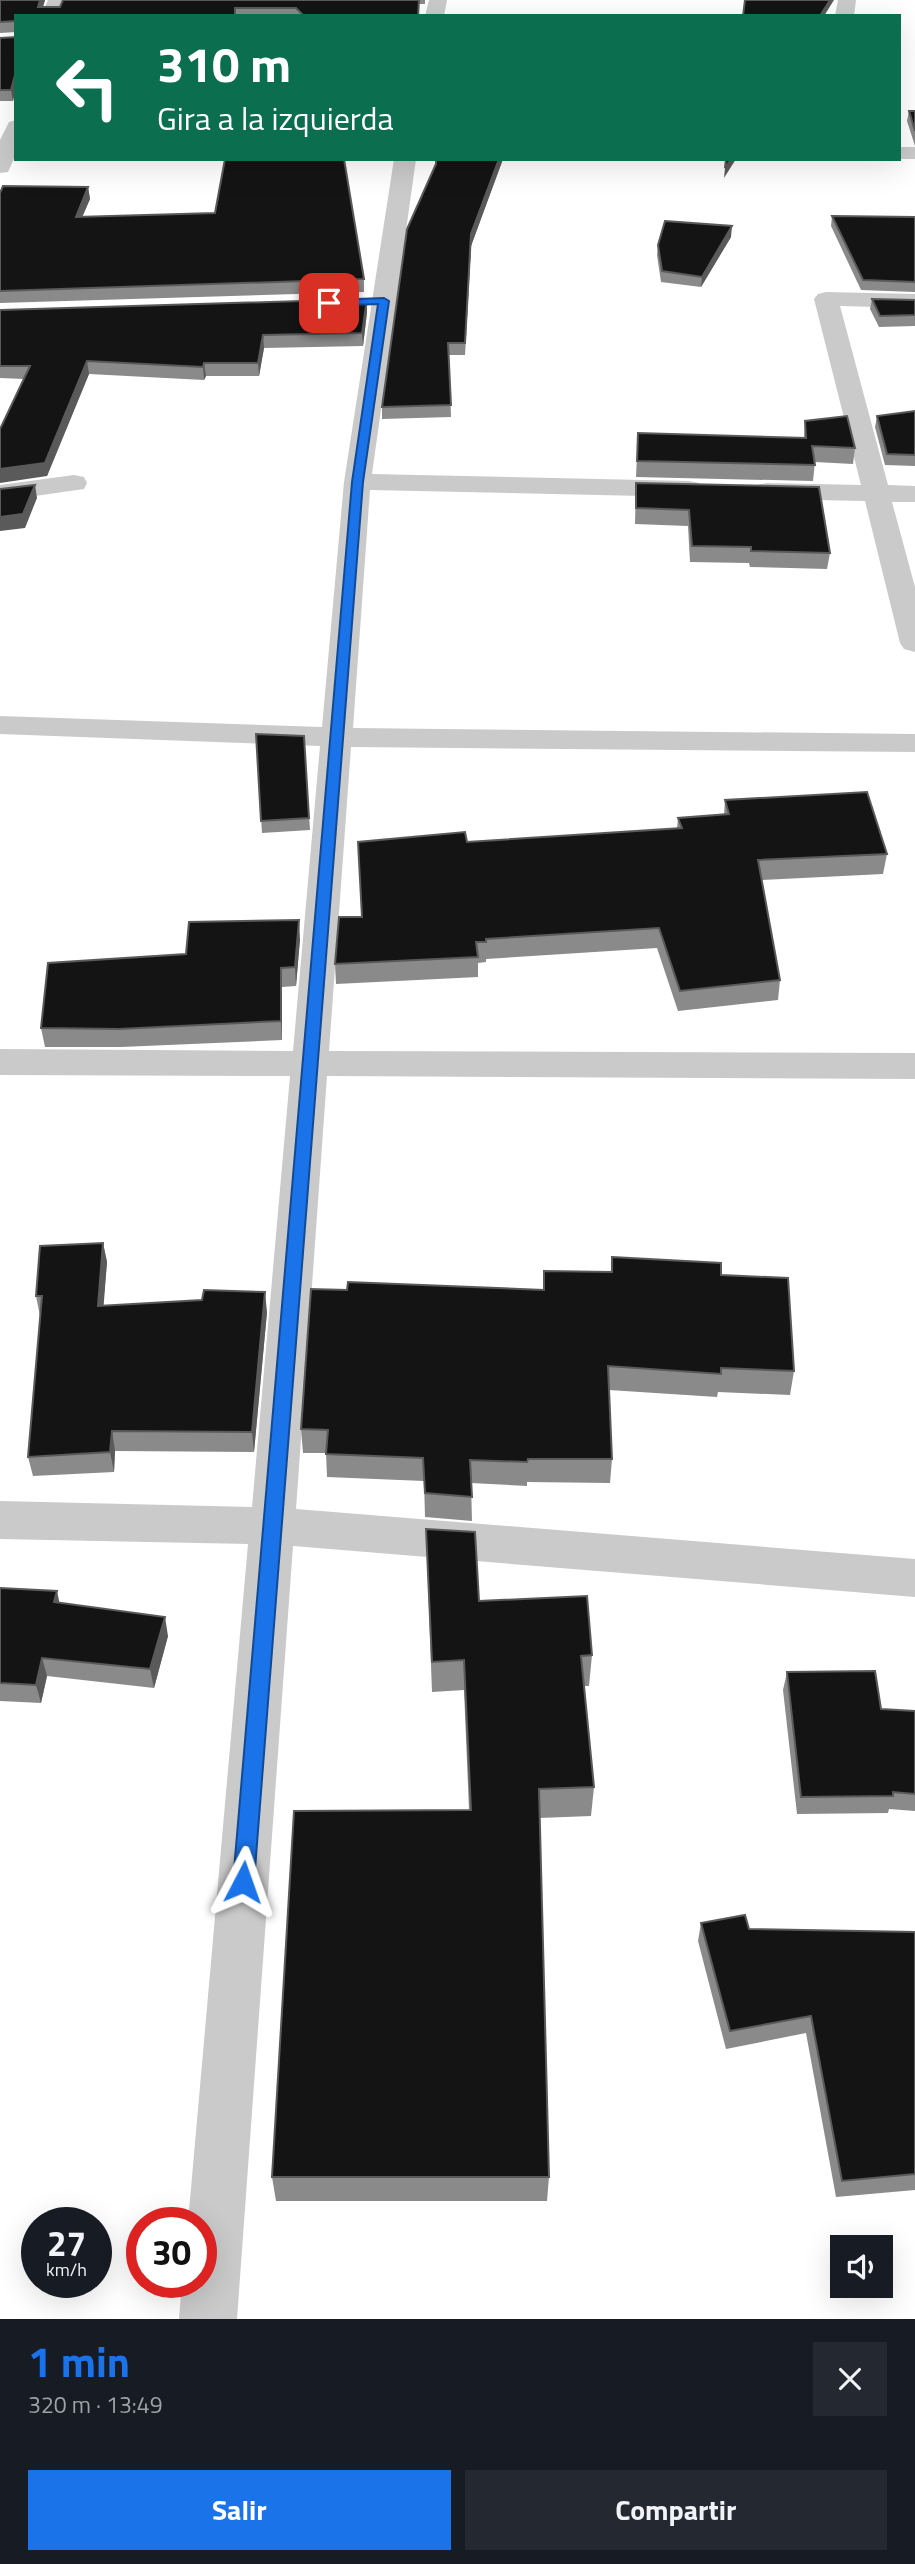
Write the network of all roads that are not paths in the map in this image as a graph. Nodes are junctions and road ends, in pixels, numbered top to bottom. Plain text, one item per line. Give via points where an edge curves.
1 (10, 140) edge
2 (405, 161) edge
3 (0, 167) edge
4 (384, 301) junction
5 (356, 302) edge
6 (915, 302) edge
7 (357, 482) junction
8 (74, 483) dead end
9 (712, 490) edge
10 (740, 490) edge
11 (0, 493) edge
12 (876, 493) junction
13 (915, 494) edge
14 (915, 643) edge
15 (0, 726) edge
16 (337, 737) junction
17 (915, 743) edge
18 (0, 1062) edge
19 (310, 1066) junction
20 (915, 1066) edge
21 (0, 1520) edge
22 (272, 1526) junction
23 (915, 1578) edge
24 (208, 2319) edge

1 - 3 street
2 - 4 street
4 - 5 street
4 - 7 street
6 - 12 street via 826,299
7 - 9 street
7 - 16 street
8 - 11 street
10 - 12 street
12 - 13 street
12 - 14 street
15 - 16 street
16 - 17 street
16 - 19 street
18 - 19 street
19 - 20 street
19 - 22 street
21 - 22 street
22 - 23 street
22 - 24 street

